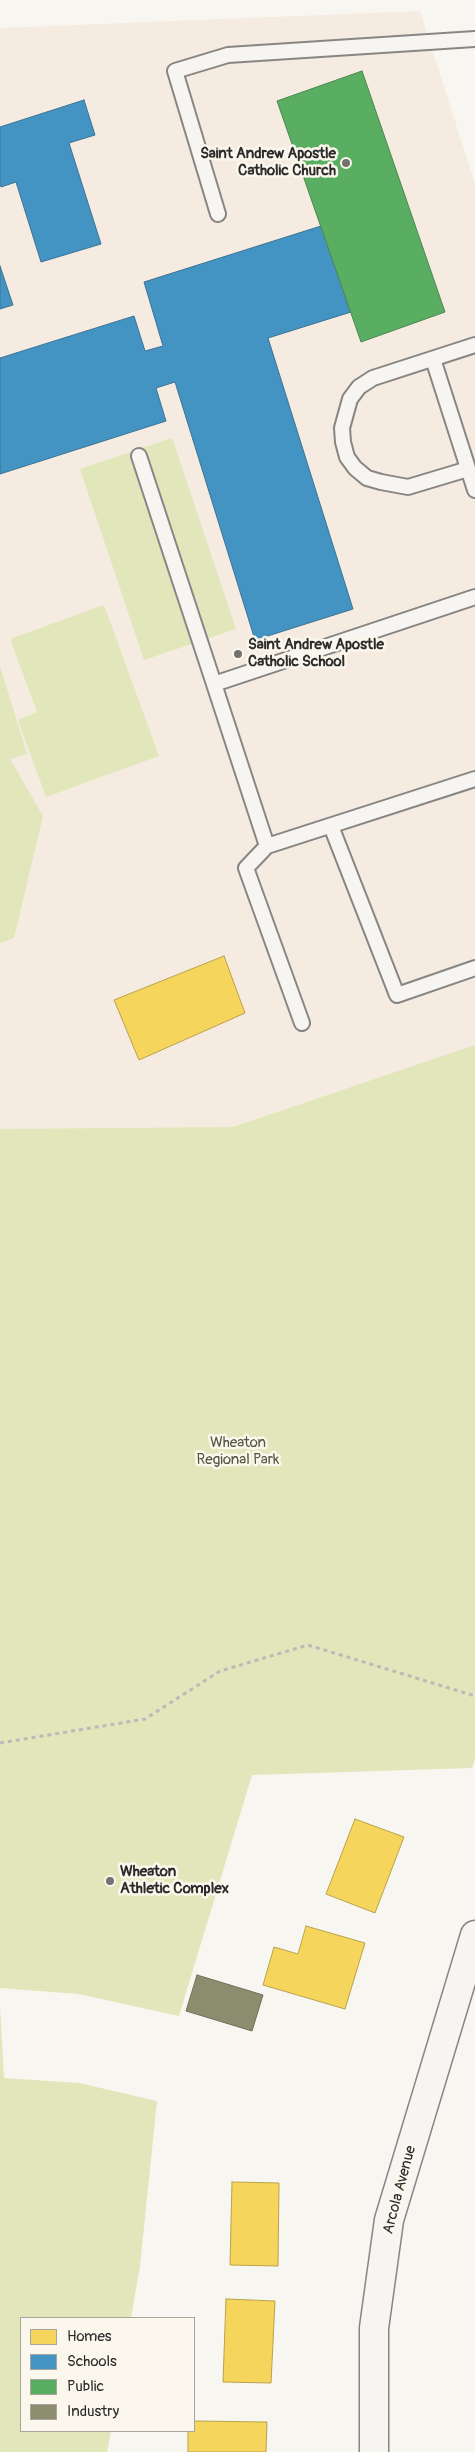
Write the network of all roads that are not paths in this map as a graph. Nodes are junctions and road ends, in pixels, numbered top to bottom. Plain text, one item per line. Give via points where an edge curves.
1 (475, 39) edge
2 (218, 214) dead end
3 (475, 345) edge
4 (433, 359) junction
5 (139, 456) dead end
6 (468, 469) junction
7 (475, 490) edge
8 (475, 597) edge
9 (214, 684) junction
10 (475, 779) edge
11 (331, 826) junction
12 (267, 846) junction
13 (475, 968) edge
14 (302, 1023) dead end
15 (475, 1936) edge
16 (374, 2452) edge

1 - 2 lane via 228,55 175,71
3 - 4 lane
4 - 6 lane
4 - 6 lane via 373,378 359,387 345,413 342,442 355,468 367,478 394,486 408,487
5 - 9 lane
6 - 7 lane
8 - 9 lane
9 - 12 lane
10 - 11 lane
11 - 12 lane
11 - 13 lane via 397,995
12 - 14 lane via 246,868
15 - 16 street, Arcola Avenue via 389,2220 374,2328

